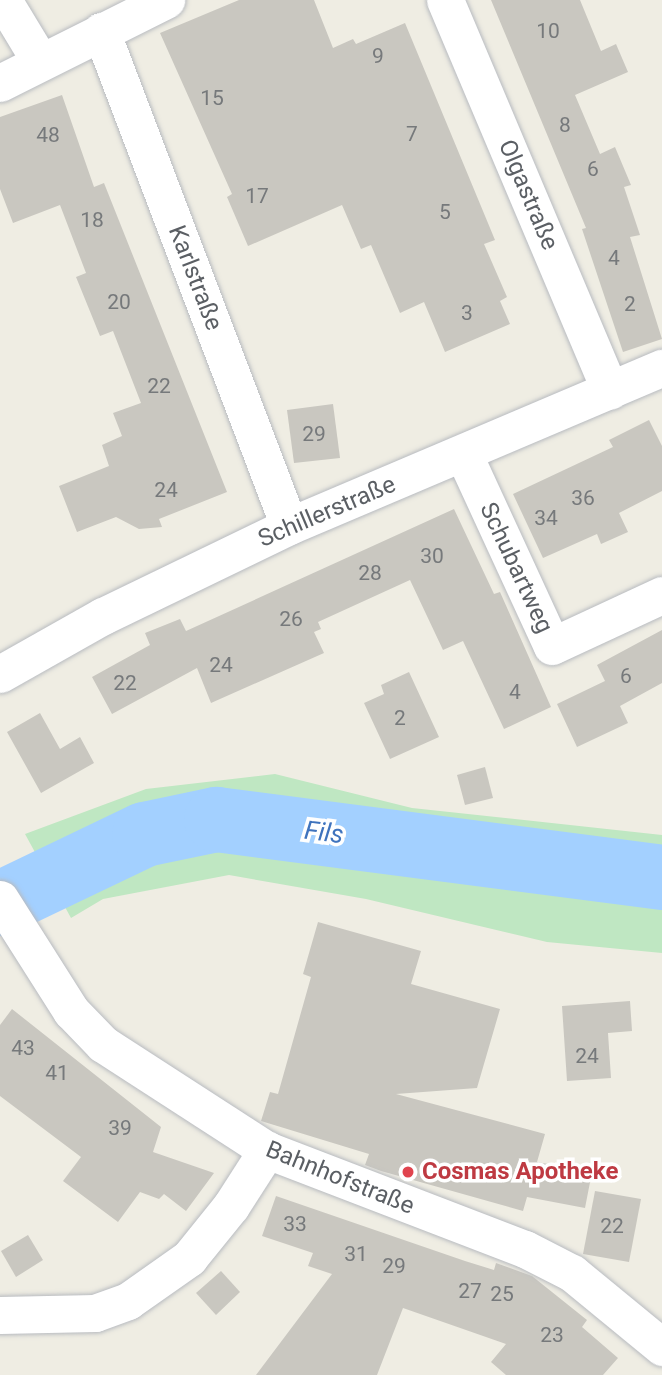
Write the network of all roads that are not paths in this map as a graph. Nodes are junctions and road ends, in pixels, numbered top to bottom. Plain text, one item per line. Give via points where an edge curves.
1 (3, 0) edge
2 (166, 0) edge
3 (445, 0) edge
4 (100, 30) junction
5 (40, 61) junction
6 (0, 83) edge
7 (662, 368) edge
8 (610, 391) junction
9 (464, 455) junction
10 (289, 526) junction
11 (662, 595) edge
12 (0, 674) edge
13 (0, 899) edge
14 (267, 1150) junction
15 (0, 1315) edge
16 (662, 1348) edge

1 - 5 street
2 - 4 street
3 - 8 street, Olgastraße
4 - 5 street
4 - 10 street, Karlstraße
5 - 6 street
7 - 8 street, Schillerstraße
8 - 9 street, Schillerstraße
9 - 10 street, Schillerstraße
9 - 11 street, Schubartweg via 552,646
10 - 12 street, Schillerstraße via 103,616
13 - 14 street, Bahnhofstraße via 71,1012 103,1044
14 - 15 street via 231,1206 188,1258 128,1301 95,1313
14 - 16 street, Bahnhofstraße via 525,1249 572,1273

